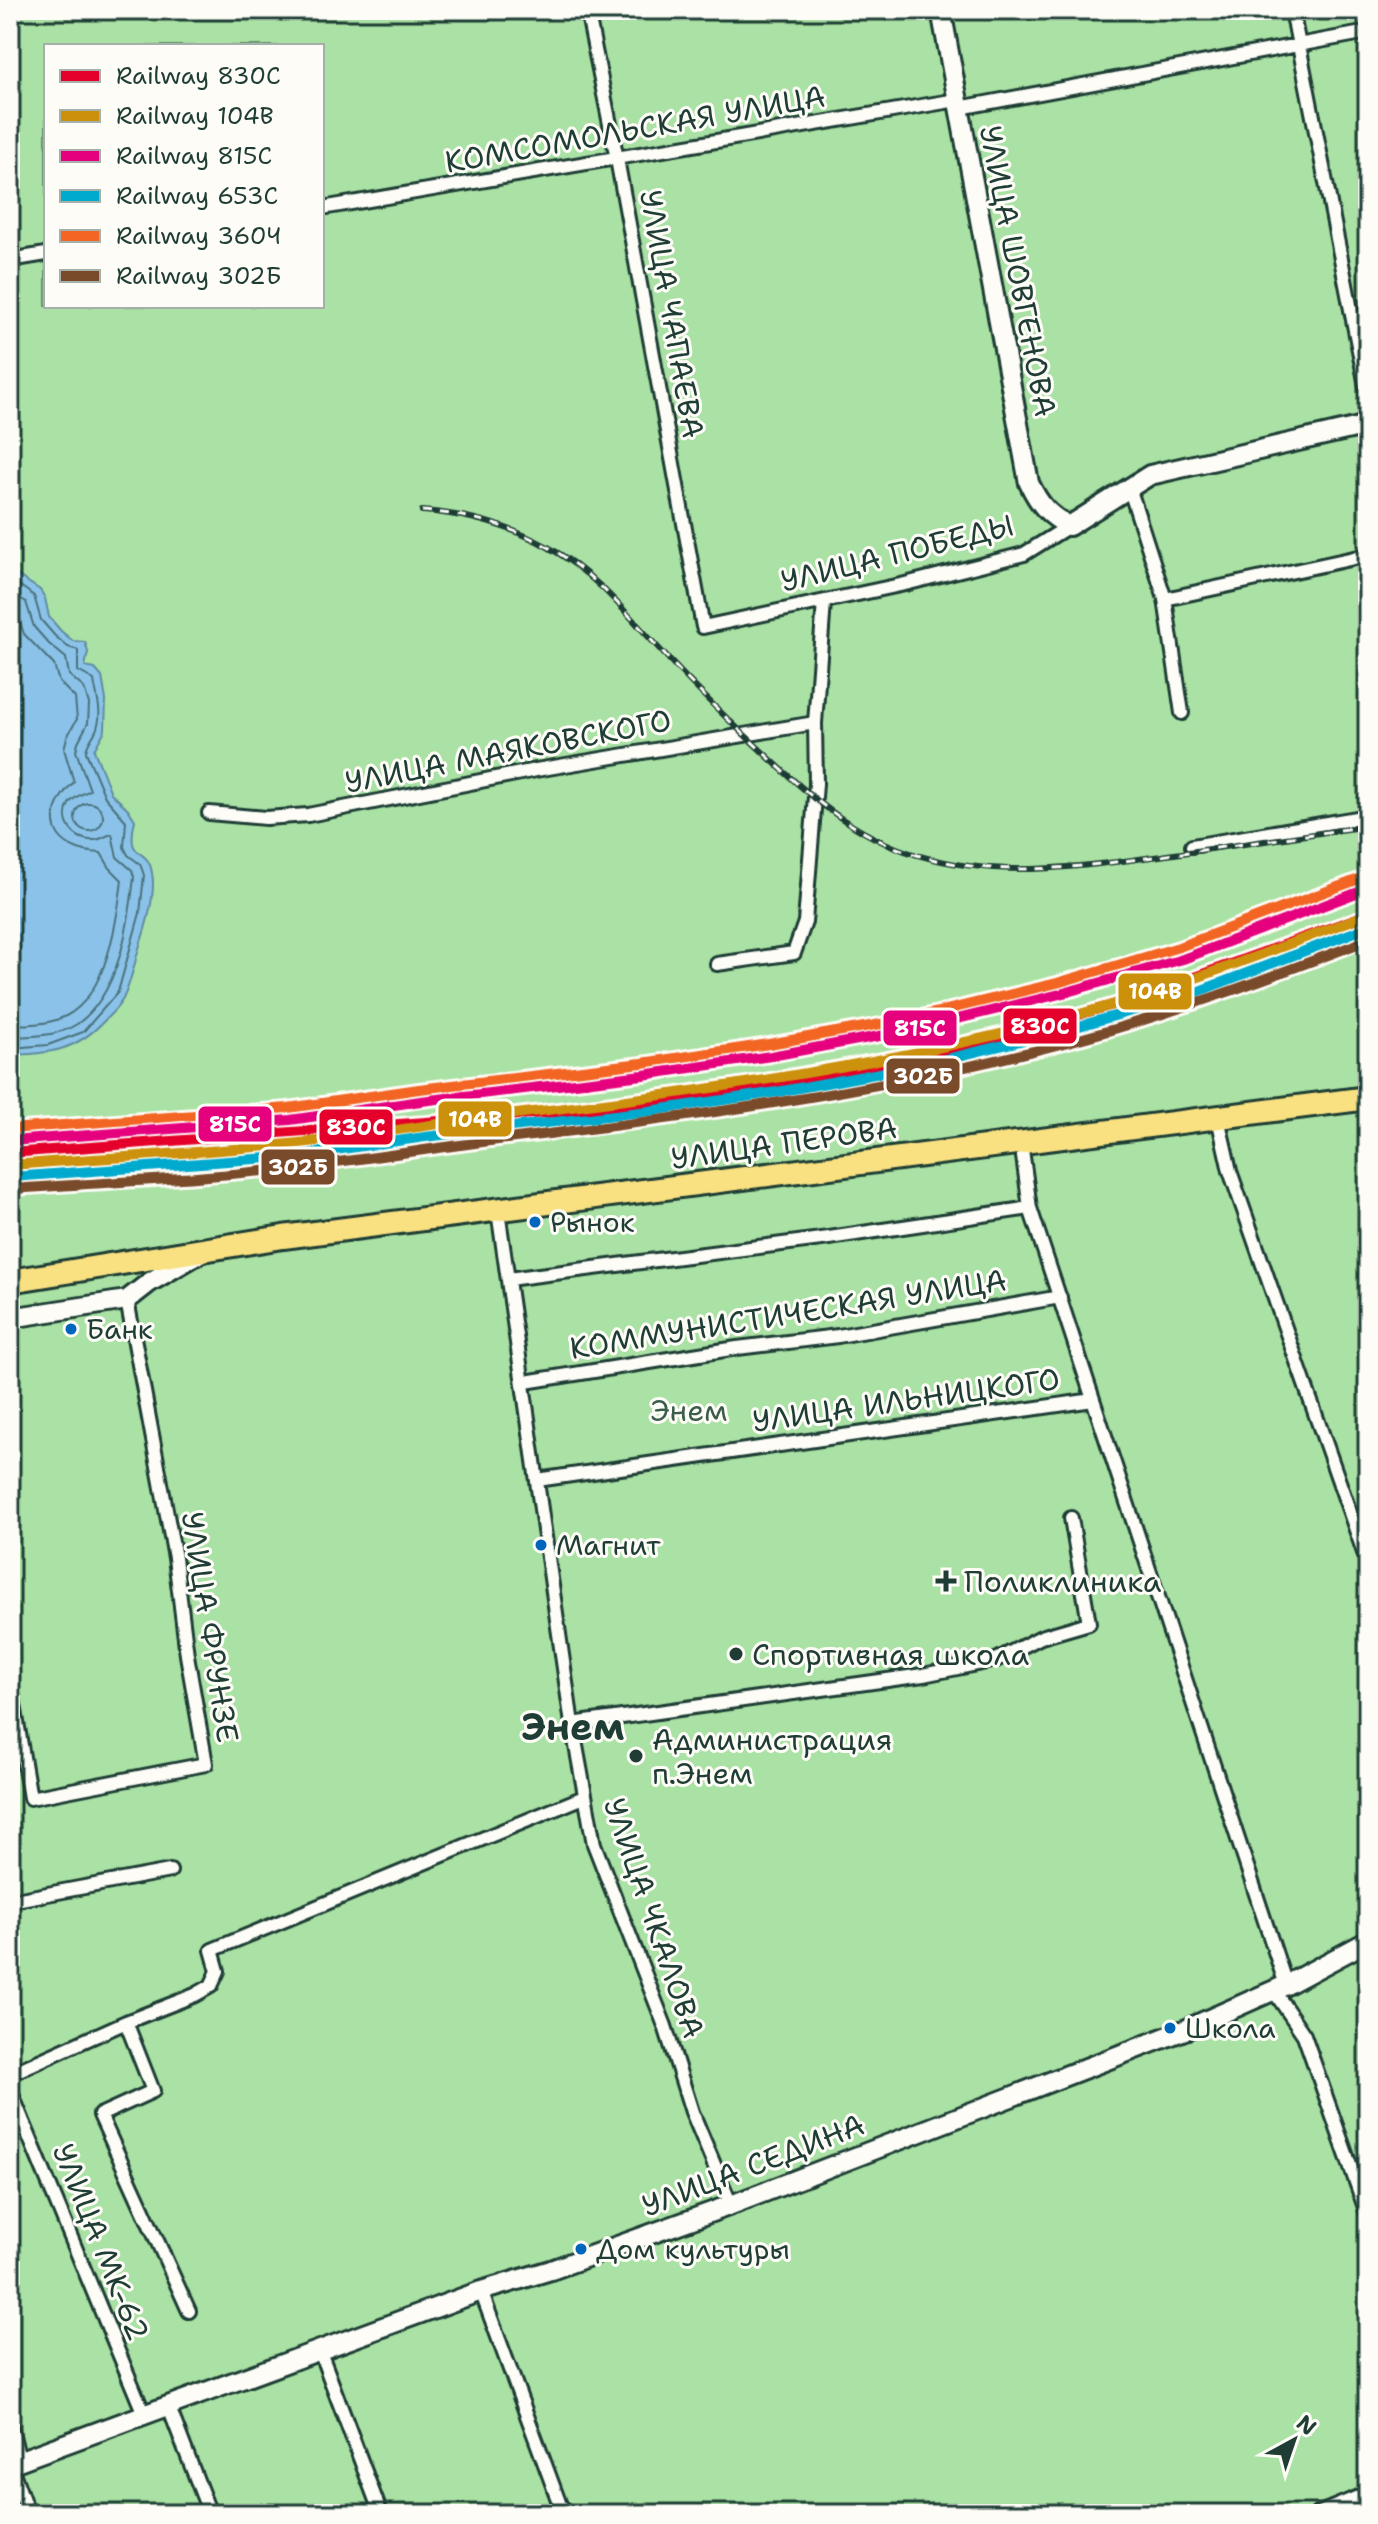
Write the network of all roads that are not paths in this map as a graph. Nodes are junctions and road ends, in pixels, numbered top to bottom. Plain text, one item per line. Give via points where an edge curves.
1 (587, 10) edge
2 (941, 10) edge
3 (1292, 10) edge
4 (1368, 32) edge
5 (1299, 46) junction
6 (958, 104) junction
7 (617, 159) junction
8 (324, 208) edge
9 (44, 254) edge
10 (10, 260) edge
11 (1368, 396) edge
12 (1368, 425) edge
13 (1129, 487) junction
14 (1069, 526) junction
15 (1368, 555) edge
16 (1165, 599) junction
17 (824, 602) junction
18 (703, 627) joint
19 (1182, 713) dead end
20 (815, 723) junction
21 (209, 813) dead end
22 (1368, 816) edge
23 (1192, 846) dead end
24 (717, 964) dead end
25 (1368, 1098) edge
26 (1218, 1118) junction
27 (1021, 1142) junction
28 (1030, 1208) junction
29 (498, 1211) junction
30 (209, 1248) junction
31 (508, 1279) junction
32 (10, 1281) edge
33 (1060, 1297) junction
34 (127, 1300) junction
35 (10, 1318) edge
36 (525, 1382) junction
37 (1093, 1400) junction
38 (537, 1480) junction
39 (1071, 1518) dead end
40 (1368, 1564) edge
41 (10, 1681) edge
42 (572, 1724) junction
43 (584, 1797) junction
44 (170, 1871) dead end
45 (10, 1901) edge
46 (1368, 1941) edge
47 (1280, 1988) junction
48 (126, 2022) junction
49 (10, 2074) edge
50 (10, 2090) edge
51 (731, 2205) junction
52 (1368, 2216) edge
53 (481, 2291) junction
54 (189, 2311) dead end
55 (319, 2349) junction
56 (168, 2405) junction
57 (144, 2414) junction
58 (10, 2424) edge
59 (13, 2463) edge
60 (1368, 2493) edge
61 (28, 2514) edge
62 (210, 2514) edge
63 (381, 2514) edge
64 (569, 2514) edge
65 (1317, 2514) edge

1 - 7 street, УЛИЦА ЧАПАЕВА
2 - 6 street, УЛИЦА ШОВГЕНОВА
3 - 5 street
4 - 5 street, КОМСОМОЛЬСКАЯ УЛИЦА
5 - 6 street, КОМСОМОЛЬСКАЯ УЛИЦА
5 - 11 street
6 - 7 street, КОМСОМОЛЬСКАЯ УЛИЦА
6 - 14 street, УЛИЦА ШОВГЕНОВА via 1029,483 1038,503
7 - 8 street, КОМСОМОЛЬСКАЯ УЛИЦА
7 - 18 street, УЛИЦА ЧАПАЕВА
9 - 10 street
12 - 13 street, УЛИЦА ПОБЕДЫ via 1150,475
13 - 14 street, УЛИЦА ПОБЕДЫ
13 - 16 street
14 - 17 street, УЛИЦА ПОБЕДЫ via 1024,554
15 - 16 street
16 - 19 street
17 - 18 street, УЛИЦА ПОБЕДЫ
17 - 20 street
20 - 21 street, УЛИЦА МАЯКОВСКОГО via 308,815
20 - 24 street via 816,784 805,922 794,953
22 - 23 street
25 - 26 highway, УЛИЦА ПЕРОВА
26 - 27 highway, УЛИЦА ПЕРОВА
26 - 40 street via 1230,1171
27 - 28 street
27 - 29 highway, УЛИЦА ПЕРОВА
28 - 31 street
28 - 33 street
29 - 30 highway, УЛИЦА ПЕРОВА
29 - 31 street, УЛИЦА ЧКАЛОВА
30 - 32 highway, УЛИЦА ПЕРОВА
30 - 34 street, УЛИЦА ПЕРОВА
31 - 36 street, УЛИЦА ЧКАЛОВА
33 - 36 street, КОММУНИСТИЧЕСКАЯ УЛИЦА
33 - 37 street
34 - 35 street, УЛИЦА ПЕРОВА
34 - 41 street, УЛИЦА ФРУНЗЕ via 175,1558 206,1764 30,1798
36 - 38 street, УЛИЦА ЧКАЛОВА
37 - 38 street, УЛИЦА ИЛЬНИЦКОГО
37 - 47 street
38 - 42 street, УЛИЦА ЧКАЛОВА
39 - 42 street via 1089,1623 1041,1637 996,1660 923,1675
42 - 43 street, УЛИЦА ЧКАЛОВА
43 - 48 street via 212,1950 218,1971 211,1986
43 - 51 street, УЛИЦА ЧКАЛОВА via 594,1844
44 - 45 street
46 - 47 street, УЛИЦА СЕДИНА
47 - 51 street, УЛИЦА СЕДИНА
47 - 52 street via 1304,2035
48 - 49 street
48 - 54 street via 153,2091 100,2115
50 - 57 street, УЛИЦА МК-62
51 - 53 street, УЛИЦА СЕДИНА
53 - 55 street, УЛИЦА СЕДИНА
53 - 64 street via 560,2505
55 - 56 street, УЛИЦА СЕДИНА
55 - 63 street
56 - 57 street, УЛИЦА СЕДИНА
56 - 62 street
57 - 59 street, УЛИЦА СЕДИНА
58 - 59 street
59 - 61 street
60 - 65 street

